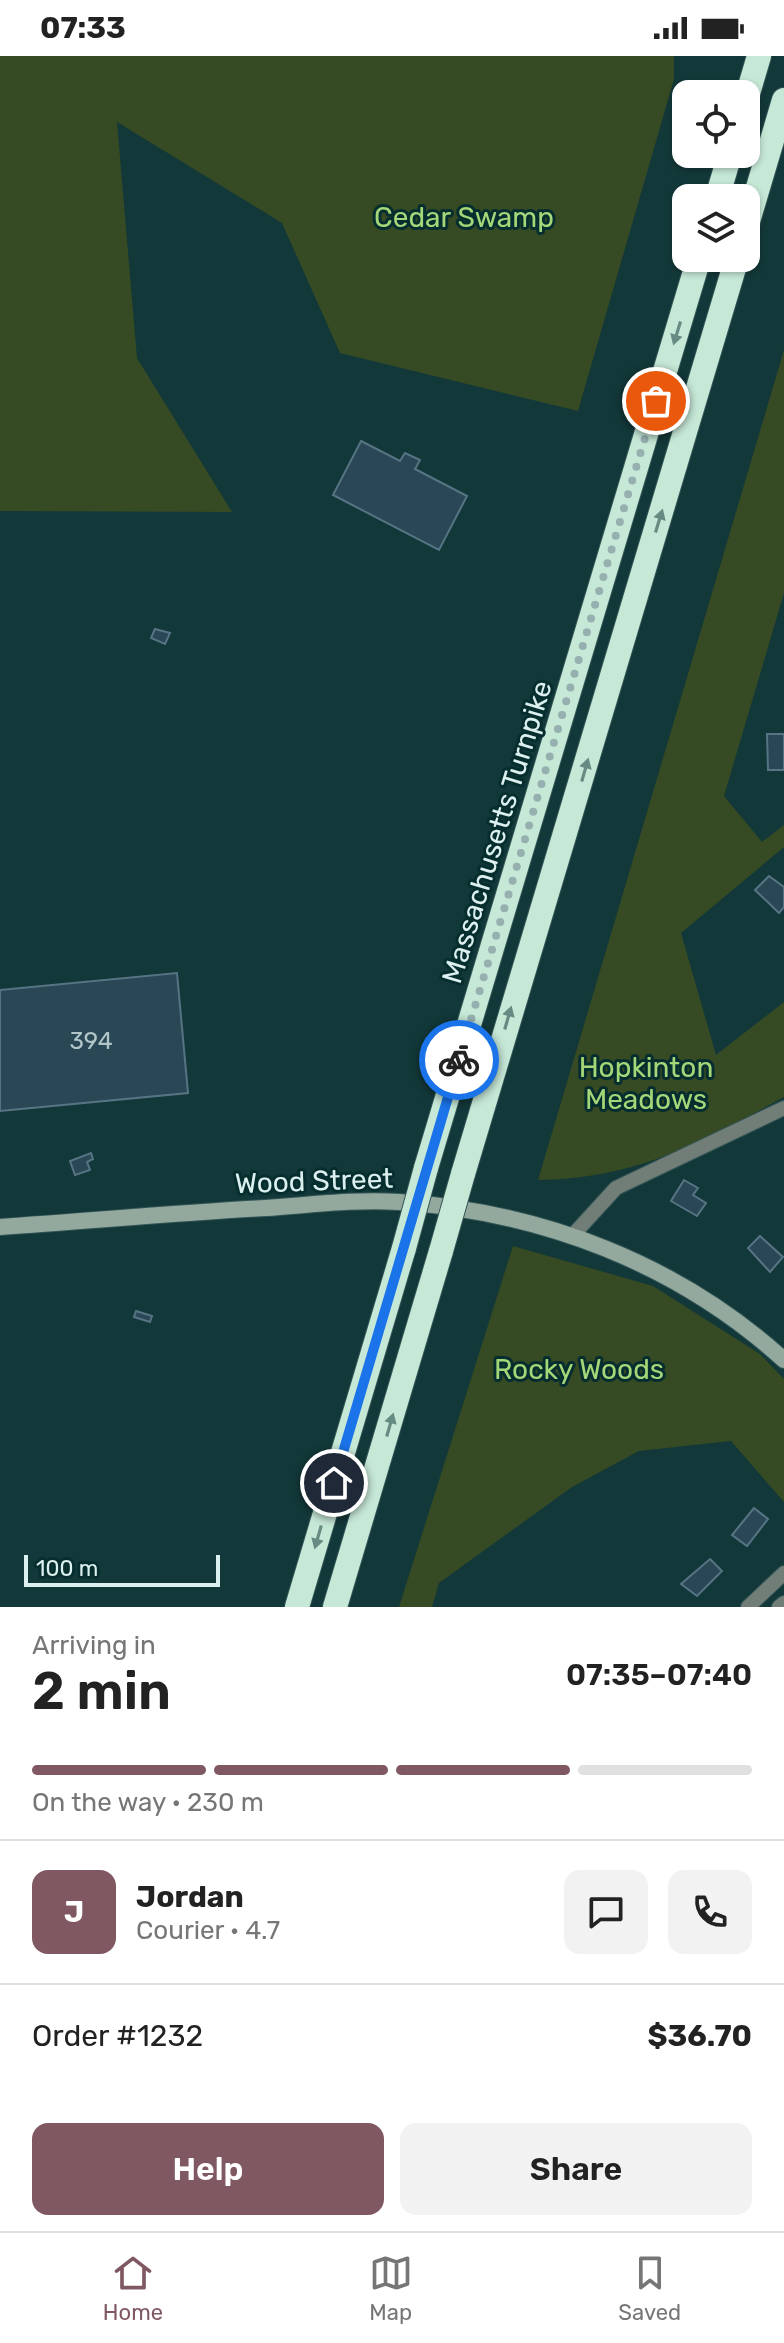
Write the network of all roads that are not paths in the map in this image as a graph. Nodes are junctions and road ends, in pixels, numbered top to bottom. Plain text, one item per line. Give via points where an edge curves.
1 (759, 56) edge
2 (752, 80) edge
3 (784, 100) edge
4 (759, 184) edge
5 (695, 272) edge
6 (733, 272) edge
7 (784, 1108) edge
8 (0, 1227) edge
9 (573, 1235) junction
10 (784, 1360) edge
11 (784, 1573) edge
12 (784, 1603) edge
13 (297, 1607) edge
14 (335, 1607) edge
15 (748, 1607) edge
16 (779, 1607) edge

1 - 2 highway
3 - 4 highway
5 -> 13 highway, Massachusetts Turnpike, bridge
14 -> 6 highway, bridge
7 - 9 street via 616,1188
8 - 9 main road, Wood Street via 397,1202 513,1218
9 - 10 main road, Wood Street via 677,1282
11 - 15 street
12 - 16 street

